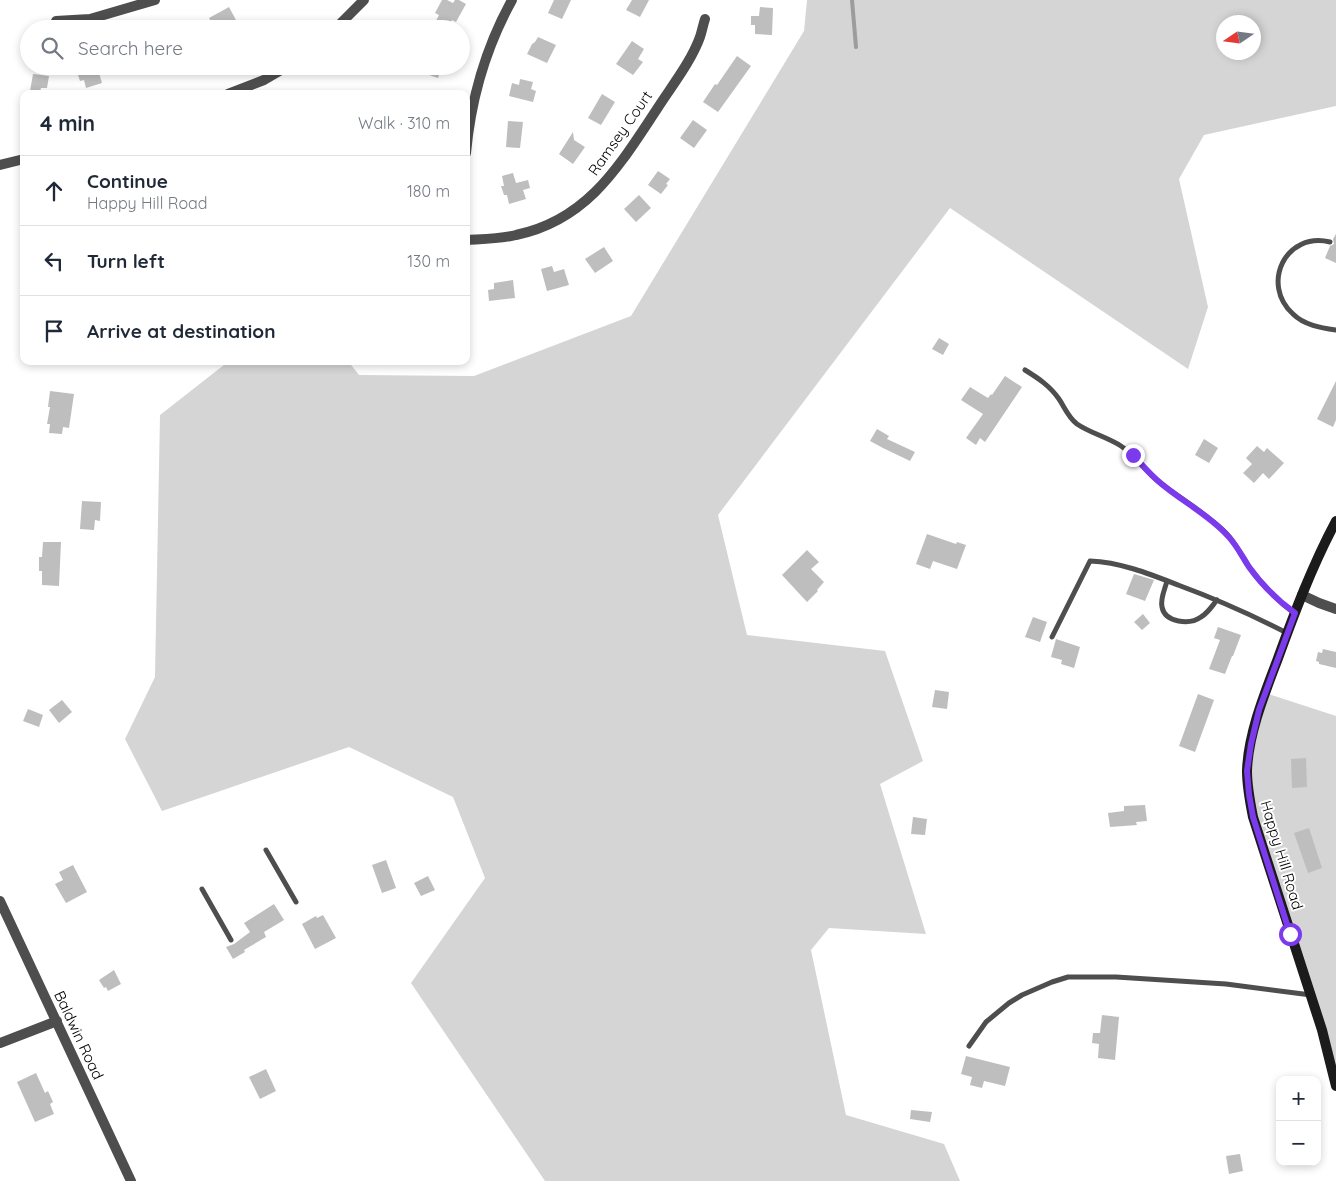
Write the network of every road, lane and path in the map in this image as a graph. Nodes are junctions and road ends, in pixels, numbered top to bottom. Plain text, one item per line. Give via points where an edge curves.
1 (155, 0) edge
2 (364, 0) edge
3 (512, 0) edge
4 (705, 19) dead end
5 (73, 20) edge
6 (344, 20) edge
7 (273, 75) edge
8 (238, 90) edge
9 (470, 121) edge
10 (20, 160) edge
11 (0, 165) edge
12 (470, 240) edge
13 (1330, 242) dead end
14 (1336, 330) edge
15 (1025, 370) dead end
16 (1336, 521) edge
17 (1167, 581) junction
18 (1302, 595) junction
19 (1217, 600) junction
20 (1336, 609) edge
21 (1295, 613) junction
22 (1287, 633) junction
23 (1052, 637) dead end
24 (266, 850) dead end
25 (202, 889) dead end
26 (0, 901) edge
27 (296, 902) dead end
28 (231, 940) dead end
29 (1311, 995) junction
30 (57, 1021) junction
31 (0, 1043) edge
32 (969, 1046) dead end
33 (1336, 1086) edge
34 (131, 1181) edge

1 - 5 street via 90,19
2 - 6 street
3 - 9 street via 487,53
4 - 12 street, Ramsey Court via 691,56 629,152 598,191 560,219 539,228 510,236
7 - 8 street
10 - 11 street
13 - 14 lane via 1318,240 1298,246 1283,259 1278,277 1281,297 1293,315 1319,327
15 - 21 lane via 1050,388 1077,424 1127,450 1157,480 1214,522 1235,544 1262,584
16 - 18 street, Happy Hill Road
17 - 19 lane
17 - 19 lane via 1162,609 1172,619 1191,622 1199,619
17 - 23 lane via 1127,567 1090,560
18 - 20 street
18 - 21 street, Happy Hill Road
19 - 22 lane
21 - 22 street, Happy Hill Road
22 - 29 street, Happy Hill Road via 1259,710 1247,771 1253,817
24 - 27 lane
25 - 28 lane
26 - 30 street, Baldwin Road
29 - 32 lane via 1226,984 1068,977 1010,1003 986,1022
29 - 33 street, Happy Hill Road
30 - 31 street
30 - 34 street, Baldwin Road

